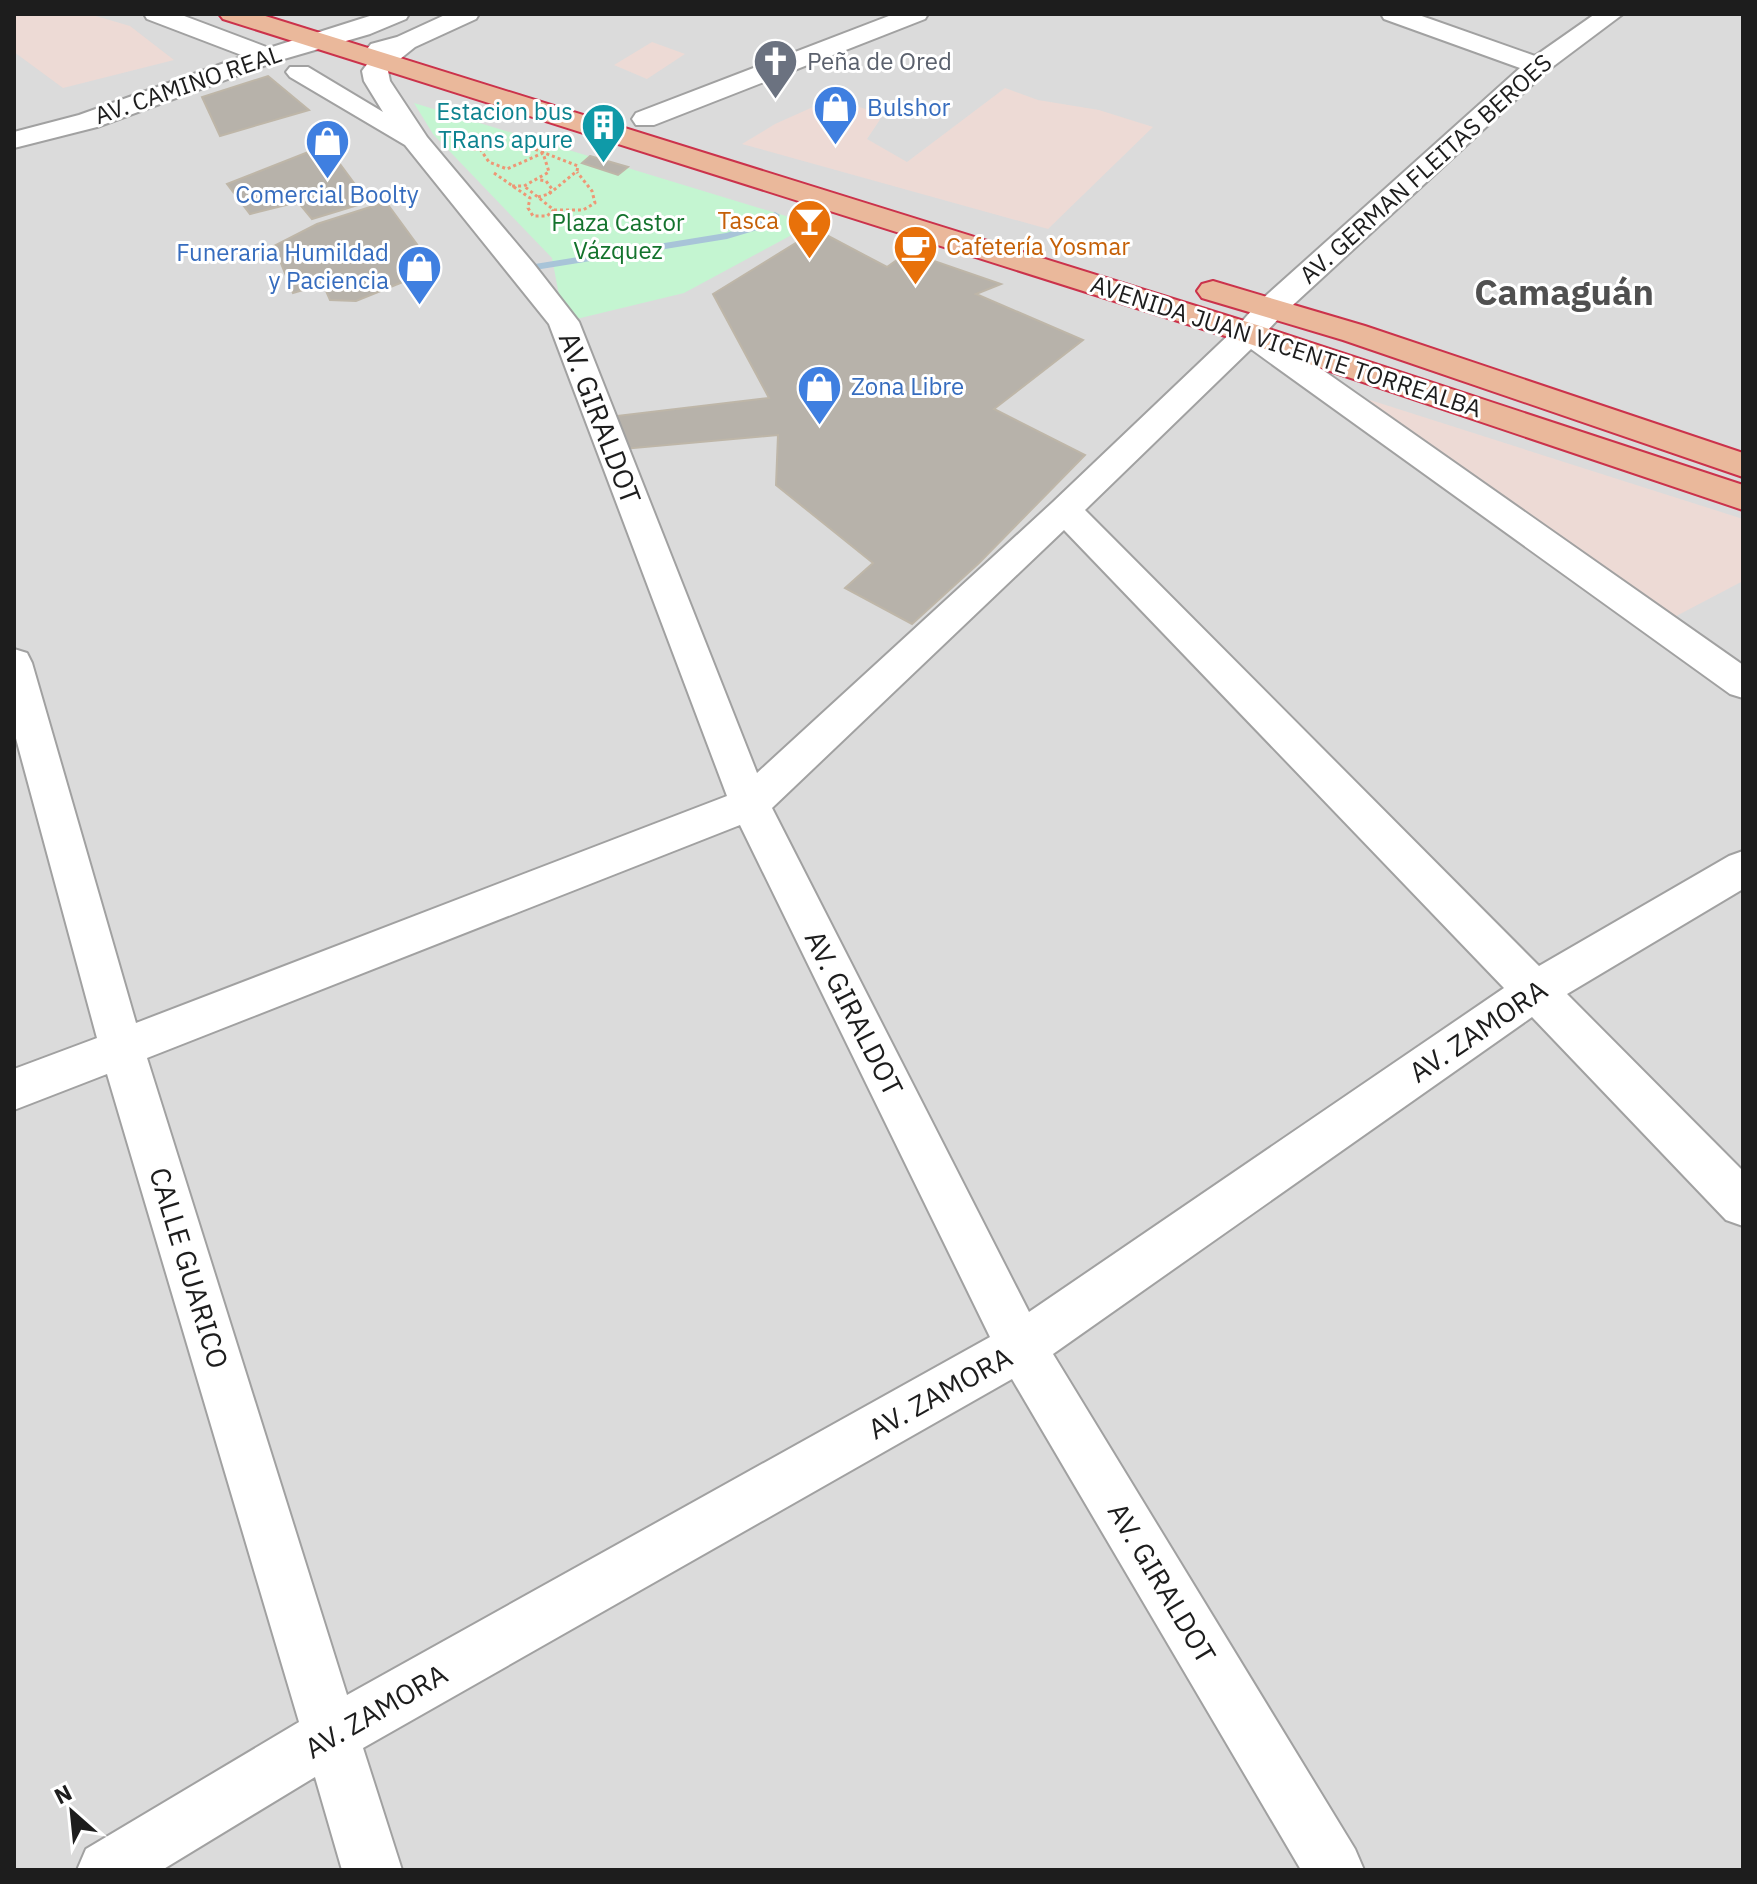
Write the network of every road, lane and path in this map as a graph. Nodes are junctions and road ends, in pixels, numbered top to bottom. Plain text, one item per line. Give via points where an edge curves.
1 (156, 14) edge
2 (232, 14) edge
3 (467, 14) edge
4 (916, 14) edge
5 (1393, 14) edge
6 (1611, 14) edge
7 (1424, 20) edge
8 (315, 28) edge
9 (401, 28) edge
10 (367, 49) junction
11 (268, 56) junction
12 (1538, 66) junction
13 (299, 72) junction
14 (645, 119) junction
15 (88, 121) junction
16 (14, 140) edge
17 (416, 142) junction
18 (458, 143) dead end
19 (523, 144) dead end
20 (480, 149) junction
21 (543, 153) junction
22 (469, 155) dead end
23 (577, 171) junction
24 (538, 179) junction
25 (474, 183) junction
26 (511, 186) junction
27 (524, 186) junction
28 (549, 194) junction
29 (537, 197) junction
30 (530, 198) junction
31 (554, 210) junction
32 (1118, 262) dead end
33 (1179, 281) dead end
34 (1260, 321) junction
35 (1743, 465) edge
36 (1743, 498) edge
37 (1065, 510) junction
38 (14, 663) edge
39 (1743, 684) edge
40 (750, 804) junction
41 (1743, 868) edge
42 (1535, 991) junction
43 (121, 1047) junction
44 (14, 1090) edge
45 (1743, 1204) edge
46 (1021, 1347) junction
47 (331, 1735) junction
48 (107, 1870) edge
49 (372, 1870) edge
50 (1334, 1870) edge

1 - 11 street
2 - 8 highway, AVENIDA JUAN VICENTE TORREALBA
3 - 9 street
4 - 14 street
5 - 7 street
6 - 12 street, AV. GERMAN FLEITAS BEROES
7 - 12 street
8 - 10 highway, AVENIDA JUAN VICENTE TORREALBA
8 - 11 street, AV. CAMINO REAL
9 - 10 highway, AVENIDA JUAN VICENTE TORREALBA
9 - 14 highway, AVENIDA JUAN VICENTE TORREALBA
10 - 13 street
10 - 17 street, AV. GIRALDOT via 377,81
10 - 34 highway, AVENIDA JUAN VICENTE TORREALBA
11 - 15 street, AV. CAMINO REAL
12 - 34 street, AV. GERMAN FLEITAS BEROES
13 - 15 street
13 - 17 street, AV. GIRALDOT
14 - 32 highway, AVENIDA JUAN VICENTE TORREALBA
15 - 16 street, AV. CAMINO REAL
17 - 25 street, AV. GIRALDOT
18 - 20 path via 475,138 483,141
19 - 21 path
20 - 21 path via 489,162 507,169
20 - 22 path
21 - 23 path via 578,166
21 - 24 path via 549,172
23 - 28 path
23 - 31 path via 595,203 583,210
24 - 27 path
24 - 28 path via 550,185
25 - 26 path
25 - 30 path
25 - 40 street, AV. GIRALDOT via 564,322
26 - 27 path
26 - 30 path
27 - 29 path
28 - 29 path
29 - 30 path
29 - 31 path
30 - 31 path via 533,216
33 - 34 highway, AVENIDA JUAN VICENTE TORREALBA
34 - 35 highway, AVENIDA JUAN VICENTE TORREALBA via 1354,333
34 - 36 highway, AVENIDA JUAN VICENTE TORREALBA
34 - 37 street, AV. GERMAN FLEITAS BEROES
34 - 39 street
37 - 40 street, AV. GERMAN FLEITAS BEROES
37 - 42 street
38 - 43 street, CALLE GUARICO
40 - 43 street
40 - 46 street, AV. GIRALDOT
41 - 42 street, AV. ZAMORA
42 - 45 street
42 - 46 street, AV. ZAMORA
43 - 44 street
43 - 47 street, CALLE GUARICO
46 - 47 street, AV. ZAMORA
46 - 50 street, AV. GIRALDOT
47 - 48 street, AV. ZAMORA
47 - 49 street, CALLE GUARICO

